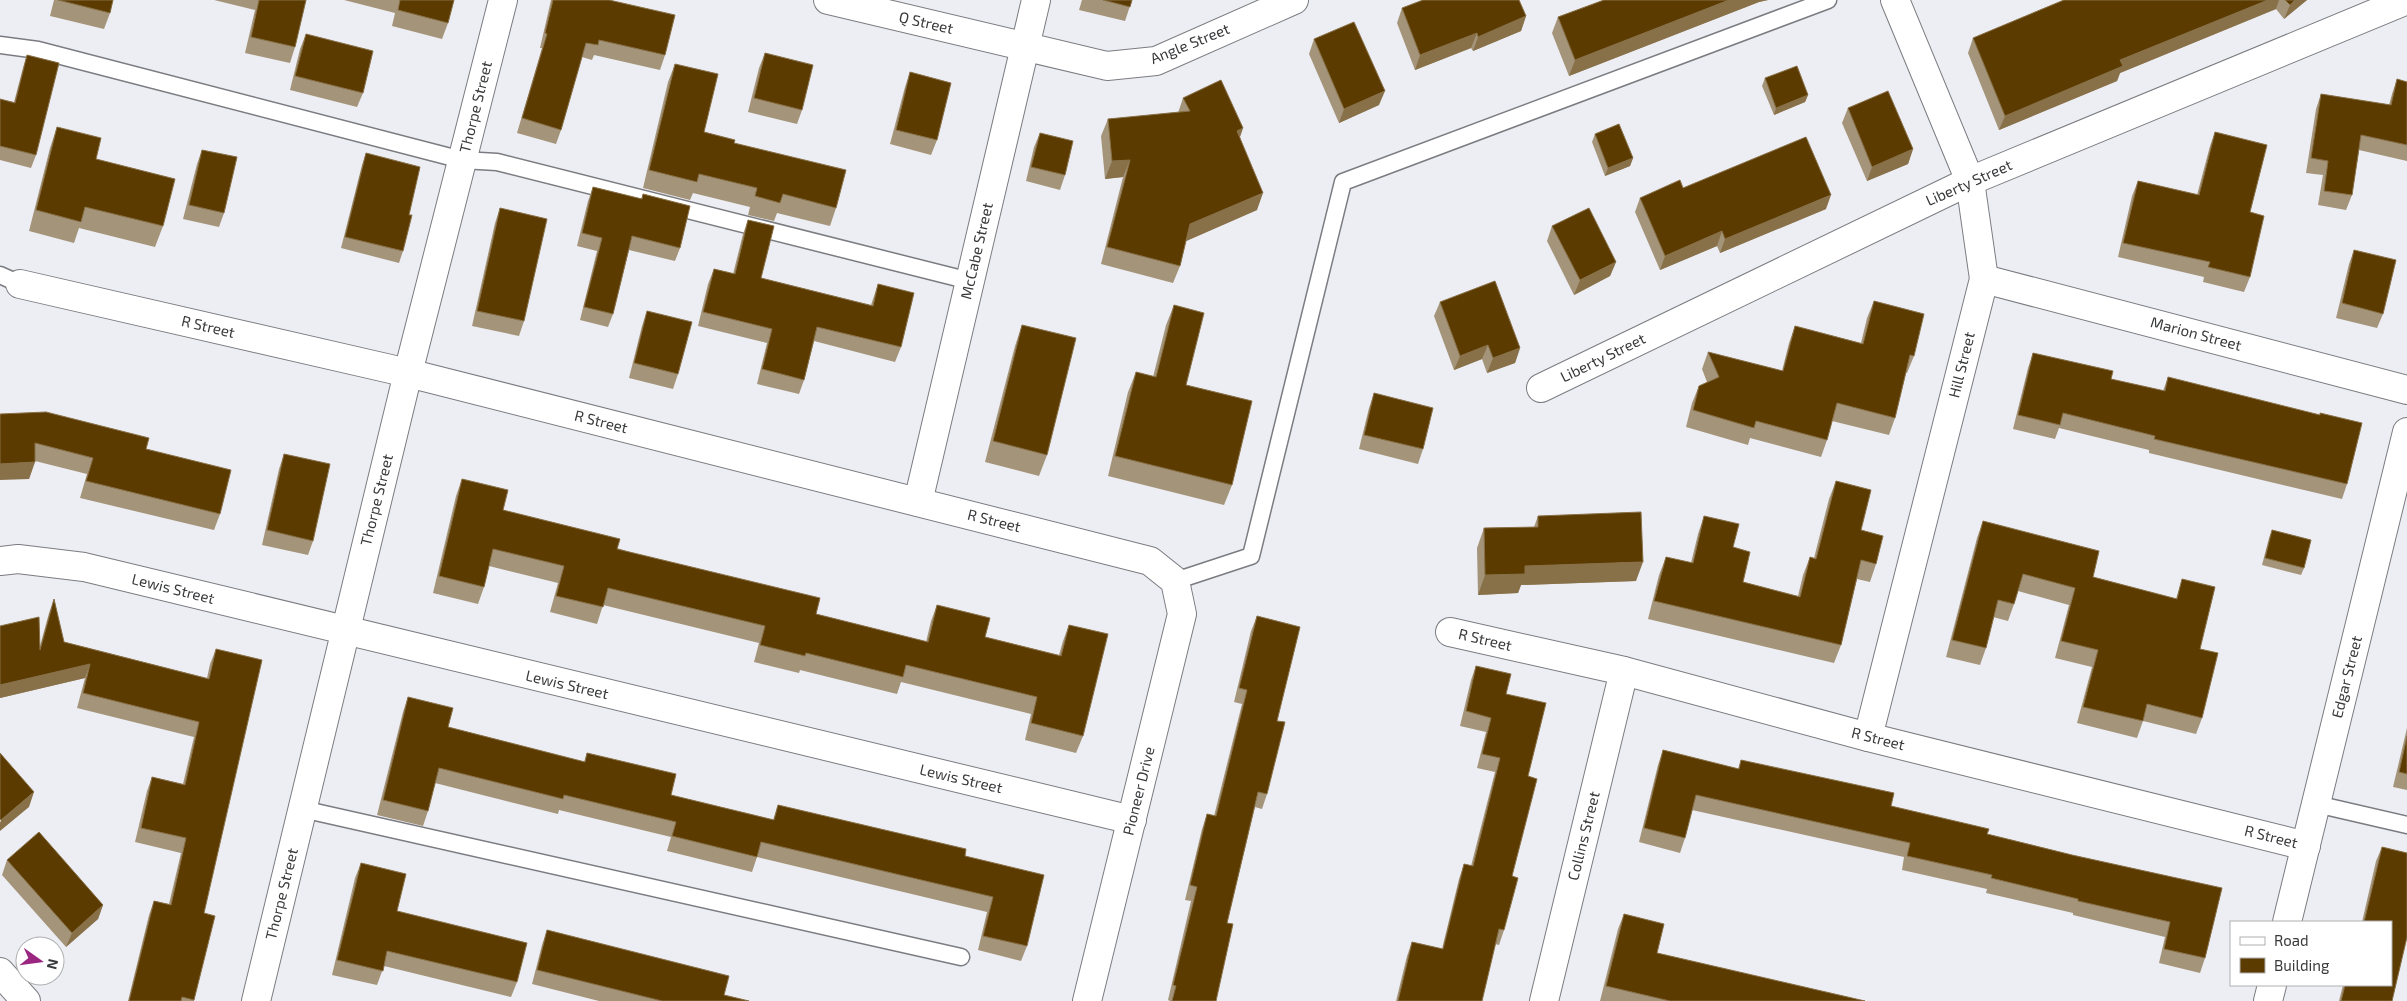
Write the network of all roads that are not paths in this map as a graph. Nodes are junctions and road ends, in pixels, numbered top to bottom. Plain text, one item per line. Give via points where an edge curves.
1 (503, 0) edge
2 (828, 0) edge
3 (1036, 0) edge
4 (1294, 0) edge
5 (1828, 0) edge
6 (1895, 0) edge
7 (2407, 0) edge
8 (0, 45) edge
9 (1024, 47) junction
10 (462, 160) junction
11 (1970, 181) junction
12 (1984, 279) junction
13 (10, 280) edge
14 (970, 281) junction
15 (408, 373) junction
16 (1540, 388) dead end
17 (2407, 390) edge
18 (2407, 432) edge
19 (918, 502) junction
20 (0, 561) edge
21 (1175, 581) junction
22 (345, 632) junction
23 (1450, 632) dead end
24 (1624, 671) junction
25 (1868, 737) junction
26 (2316, 804) junction
27 (302, 809) junction
28 (1132, 820) junction
29 (2407, 825) edge
30 (2306, 846) junction
31 (2287, 921) edge
32 (961, 956) dead end
33 (0, 972) edge
34 (2272, 986) edge
35 (26, 1001) edge
36 (256, 1001) edge
37 (1087, 1001) edge
38 (1544, 1001) edge
39 (2268, 1001) edge

1 - 10 street, Thorpe Street
2 - 9 street, Q Street
3 - 9 street, McCabe Street
4 - 9 street, Angle Street via 1156,61 1107,66
5 - 21 lane via 1343,182 1251,556
6 - 11 street, Hill Street
7 - 11 street, Liberty Street
8 - 10 lane via 38,50
9 - 14 street, McCabe Street
10 - 14 lane via 497,162
10 - 15 street, Thorpe Street
11 - 12 street, Hill Street
11 - 16 street, Liberty Street
12 - 17 street, Marion Street
12 - 25 street, Hill Street
13 - 15 street, R Street
14 - 19 street, McCabe Street
15 - 19 street, R Street
15 - 22 street, Thorpe Street
18 - 26 street, Edgar Street
19 - 21 street, R Street via 1150,561
20 - 22 street, Lewis Street via 18,559 84,567
21 - 28 street, Pioneer Drive via 1182,614
22 - 27 street, Thorpe Street
22 - 28 street, Lewis Street
23 - 24 street, R Street
24 - 25 street, R Street
24 - 38 street, Collins Street
25 - 30 street, R Street
26 - 29 lane
26 - 30 street, Edgar Street
27 - 32 lane
27 - 36 street, Thorpe Street
28 - 37 street, Pioneer Drive
30 - 31 street, Edgar Street
33 - 35 street
34 - 39 street

